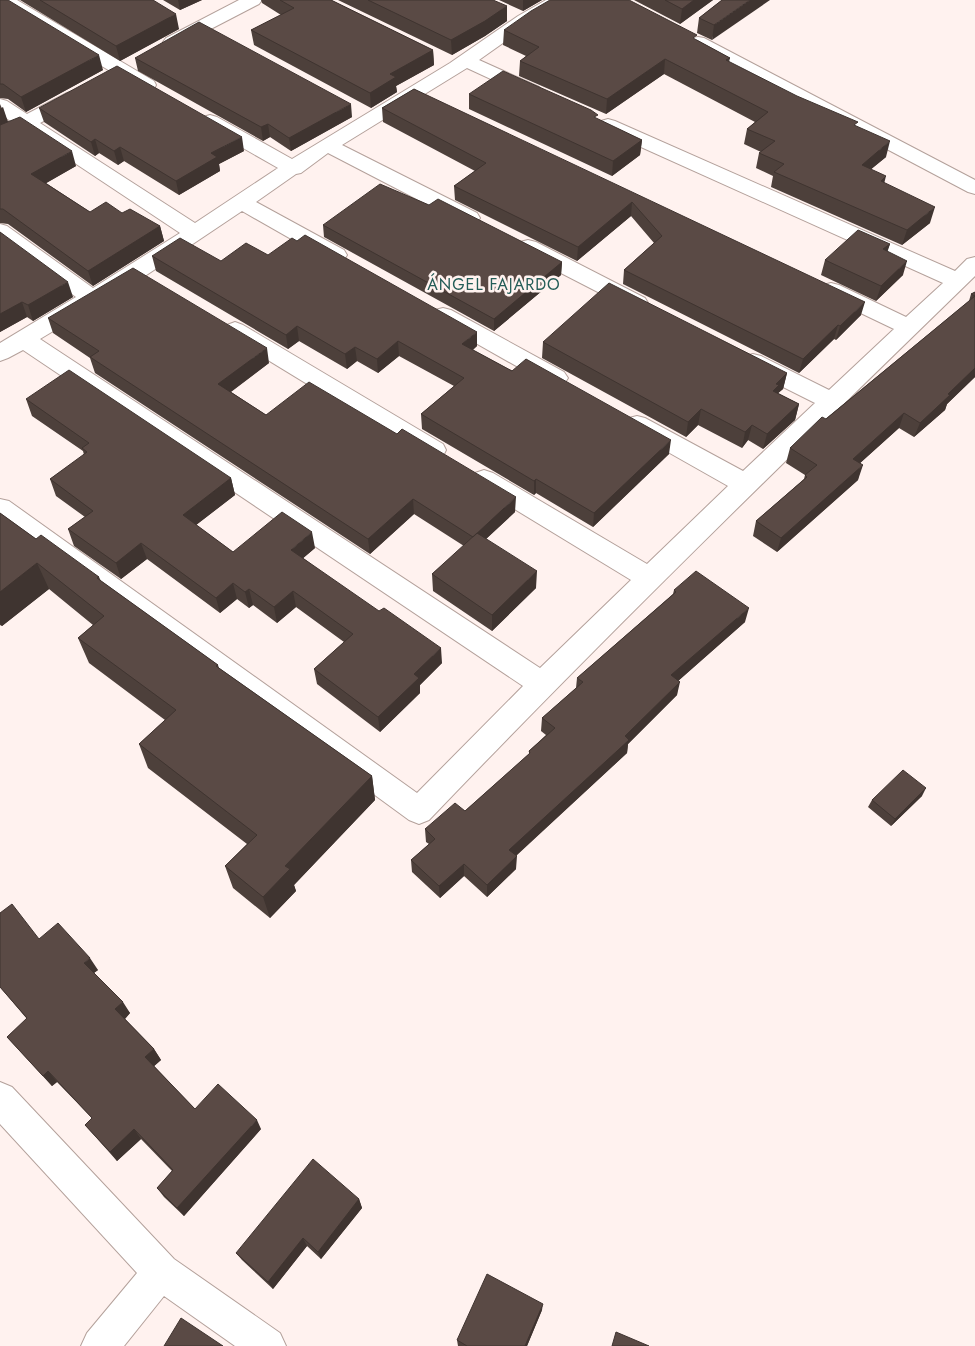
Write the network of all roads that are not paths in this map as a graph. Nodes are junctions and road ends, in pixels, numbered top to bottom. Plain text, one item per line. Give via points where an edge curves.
1 (4, 0) edge
2 (253, 0) edge
3 (560, 0) edge
4 (180, 19) dead end
5 (199, 27) junction
6 (690, 28) dead end
7 (218, 35) edge
8 (154, 52) edge
9 (138, 62) edge
10 (454, 62) junction
11 (121, 71) junction
12 (104, 80) edge
13 (87, 90) edge
14 (164, 95) edge
15 (548, 98) edge
16 (0, 104) edge
17 (190, 110) edge
18 (593, 118) edge
19 (27, 122) junction
20 (0, 136) edge
21 (327, 145) junction
22 (294, 169) junction
23 (975, 188) edge
24 (242, 203) junction
25 (487, 226) edge
26 (0, 230) edge
27 (195, 233) junction
28 (513, 240) edge
29 (355, 266) edge
30 (966, 273) edge
31 (810, 280) edge
32 (92, 298) junction
33 (424, 304) edge
34 (655, 312) edge
35 (214, 318) edge
36 (909, 327) junction
37 (23, 339) junction
38 (735, 352) edge
39 (0, 353) edge
40 (572, 387) edge
41 (832, 402) junction
42 (615, 411) edge
43 (745, 484) junction
44 (0, 508) edge
45 (650, 579) junction
46 (542, 684) junction
47 (0, 1099) edge
48 (161, 1272) junction
49 (100, 1346) edge
50 (267, 1346) edge

1 - 11 street
2 - 5 street
3 - 10 street via 517,17
4 - 5 street
5 - 7 street
5 - 8 street
6 - 23 street via 682,33
9 - 11 street
10 - 15 street
10 - 21 street via 423,97 362,114
11 - 12 street
11 - 14 street
13 - 19 street
16 - 19 street
17 - 22 street
18 - 30 street
19 - 20 street
19 - 27 street
21 - 22 street
21 - 25 street
22 - 24 street
24 - 27 street
24 - 29 street
26 - 32 street
27 - 32 street via 146,277
28 - 34 street
30 - 36 street
31 - 36 street
32 - 37 street
33 - 40 street
35 - 45 street
36 - 41 street
37 - 39 street
37 - 46 street
38 - 41 street
41 - 43 street
42 - 43 street
43 - 45 street
44 - 46 street via 419,811
45 - 46 street
47 - 48 street
48 - 49 street
48 - 50 street

